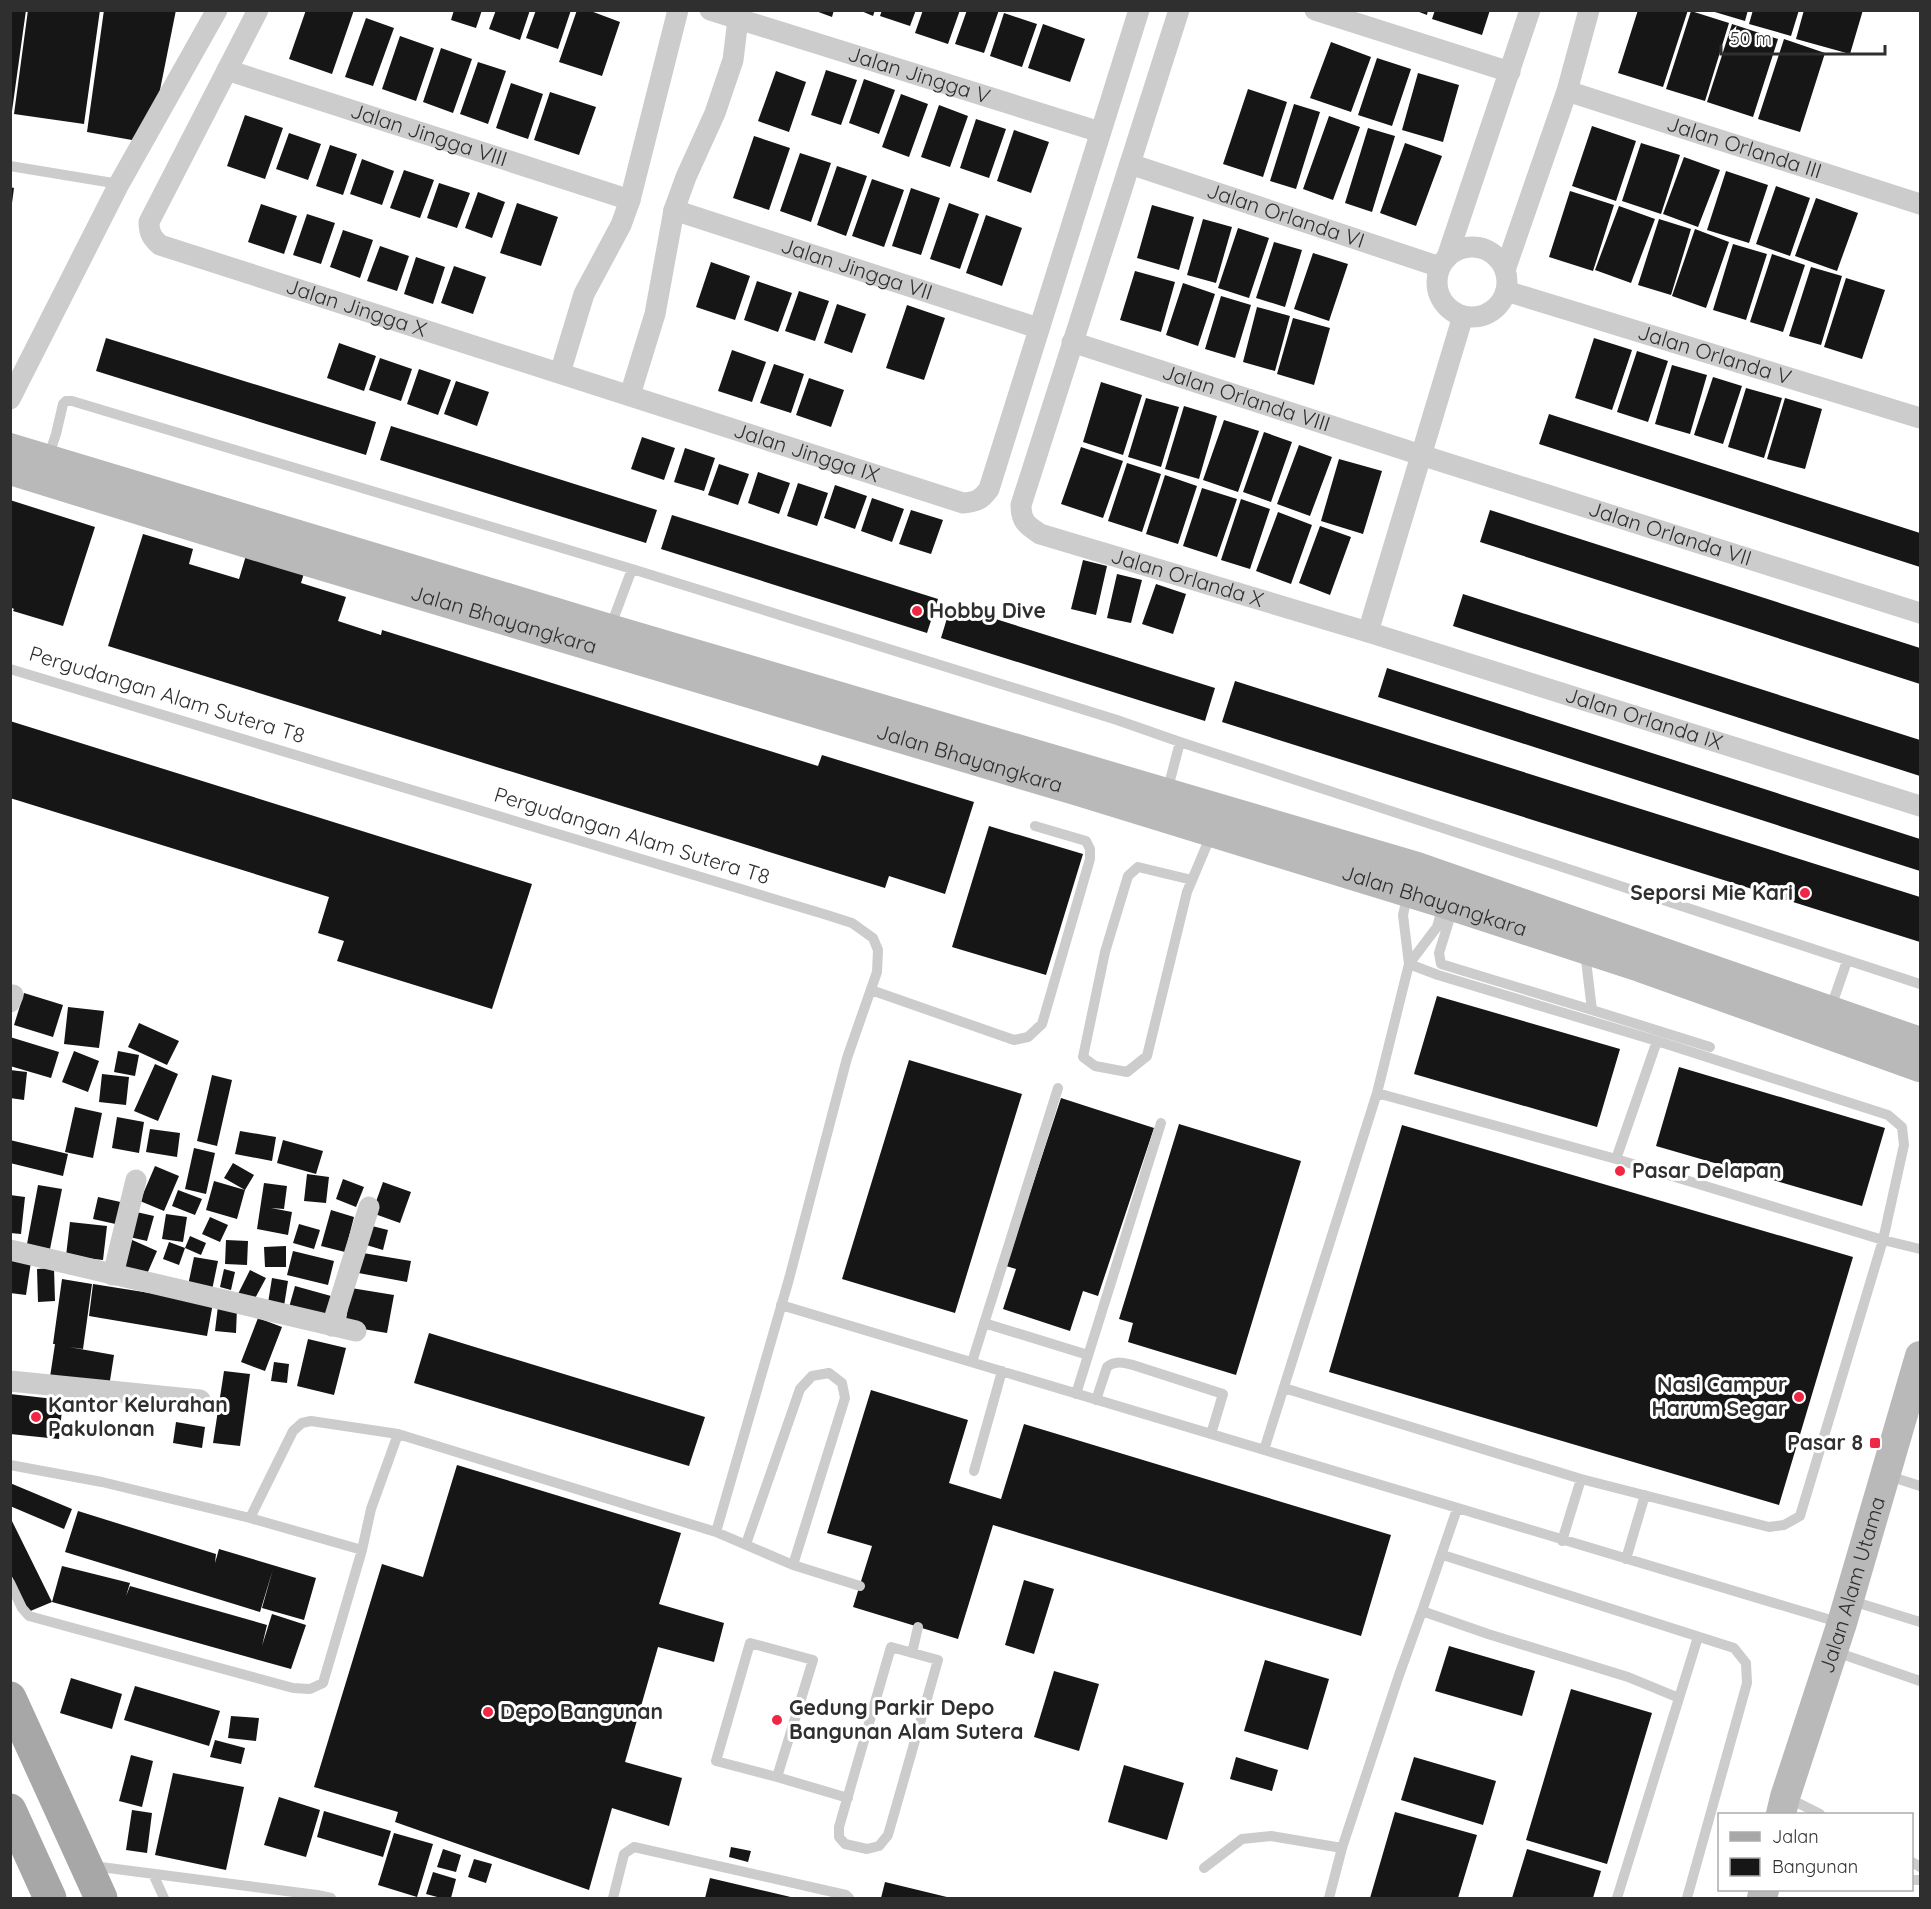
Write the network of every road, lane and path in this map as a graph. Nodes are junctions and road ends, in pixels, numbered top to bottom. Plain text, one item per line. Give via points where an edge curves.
1 (217, 10) edge
2 (258, 10) edge
3 (678, 10) edge
4 (710, 10) edge
5 (1139, 10) edge
6 (1179, 10) edge
7 (1315, 10) edge
8 (1530, 10) edge
9 (1589, 10) edge
10 (739, 15) edge
11 (227, 70) junction
12 (1510, 72) junction
13 (1567, 90) junction
14 (1100, 132) junction
15 (1130, 164) junction
16 (10, 166) edge
17 (119, 184) junction
18 (630, 200) junction
19 (1920, 204) edge
20 (674, 210) junction
21 (1444, 262) junction
22 (1505, 270) junction
23 (1506, 291) junction
24 (1463, 316) junction
25 (1038, 328) junction
26 (1072, 342) junction
27 (560, 373) junction
28 (630, 395) junction
29 (10, 399) edge
30 (1920, 418) edge
31 (10, 448) edge
32 (1421, 455) junction
33 (48, 459) junction
34 (10, 470) edge
35 (632, 569) junction
36 (1920, 613) edge
37 (610, 629) junction
38 (1368, 632) junction
39 (10, 669) edge
40 (1180, 742) junction
41 (1167, 793) junction
42 (1920, 806) edge
43 (1035, 826) dead end
44 (1213, 832) junction
45 (1192, 880) junction
46 (1413, 880) junction
47 (1452, 893) junction
48 (1584, 948) junction
49 (1847, 960) junction
50 (1409, 964) junction
51 (1920, 984) edge
52 (871, 990) junction
53 (1592, 1010) junction
54 (1830, 1011) junction
55 (1657, 1041) junction
56 (1920, 1042) edge
57 (1710, 1047) dead end
58 (1920, 1067) edge
59 (1058, 1088) dead end
60 (1377, 1093) junction
61 (1161, 1123) dead end
62 (1616, 1158) junction
63 (136, 1180) dead end
64 (369, 1207) dead end
65 (1882, 1240) junction
66 (1920, 1249) edge
67 (10, 1250) edge
68 (113, 1275) junction
69 (781, 1305) junction
70 (984, 1323) junction
71 (332, 1326) junction
72 (356, 1331) dead end
73 (1088, 1355) junction
74 (1920, 1356) edge
75 (972, 1362) junction
76 (1002, 1371) junction
77 (10, 1381) edge
78 (1284, 1389) junction
79 (1076, 1394) junction
80 (200, 1400) dead end
81 (1096, 1400) junction
82 (398, 1434) junction
83 (1211, 1434) junction
84 (1264, 1450) junction
85 (10, 1465) edge
86 (974, 1471) dead end
87 (1885, 1475) junction
88 (1581, 1479) junction
89 (1920, 1486) edge
90 (1645, 1495) junction
91 (1458, 1509) junction
92 (250, 1518) junction
93 (716, 1532) junction
94 (1562, 1541) junction
95 (746, 1544) junction
96 (362, 1550) junction
97 (1443, 1555) junction
98 (1626, 1559) junction
99 (793, 1564) junction
100 (10, 1583) edge
101 (860, 1586) dead end
102 (1422, 1611) junction
103 (1920, 1622) edge
104 (1841, 1625) junction
105 (918, 1627) dead end
106 (1698, 1636) junction
107 (912, 1653) junction
108 (1920, 1681) edge
109 (10, 1698) edge
110 (1679, 1698) junction
111 (777, 1777) junction
112 (848, 1798) junction
113 (1783, 1806) edge
114 (10, 1810) edge
115 (1812, 1813) edge
116 (1342, 1848) junction
117 (86, 1866) junction
118 (1204, 1868) dead end
119 (153, 1874) junction
120 (50, 1899) edge
121 (101, 1899) edge
122 (164, 1899) edge
123 (331, 1899) edge
124 (613, 1899) edge
125 (849, 1899) edge
126 (1329, 1899) edge
127 (1617, 1899) edge
128 (1687, 1899) edge

1 - 17 street
2 - 11 street
3 - 18 street
4 - 10 street, Jalan Jingga V
5 - 14 street
6 - 15 street
7 - 12 street
8 - 12 street
9 - 13 street
10 - 14 street, Jalan Jingga V
10 - 20 street via 733,60 719,103
11 - 18 street, Jalan Jingga VIII
11 - 27 street, Jalan Jingga X via 149,222 153,239 160,245
12 - 21 street
13 - 19 street, Jalan Orlanda III
13 - 22 street
14 - 25 street
15 - 21 street, Jalan Orlanda VI
15 - 26 street
16 - 17 lane
17 - 29 street
18 - 27 street via 584,294
20 - 25 street, Jalan Jingga VII
20 - 28 street via 655,314
21 - 22 street via 1463,249 1481,248 1500,260
21 - 24 street via 1437,279 1438,291 1443,302
22 - 23 street
23 - 24 street via 1502,302 1485,315
23 - 30 street, Jalan Orlanda V
24 - 32 street
25 - 28 street, Jalan Jingga IX via 988,489 983,498 974,502 963,502
26 - 32 street, Jalan Orlanda VIII
26 - 38 street, Jalan Orlanda X via 1021,505 1025,523 1040,534
27 - 28 street, Jalan Jingga X
31 - 33 main road, Jalan Bhayangkara
32 - 36 street, Jalan Orlanda VII
32 - 38 street
33 - 35 lane via 63,404 72,401
33 - 37 main road, Jalan Bhayangkara
34 - 44 main road, Jalan Bhayangkara
35 - 37 lane
35 - 40 lane
37 - 41 main road, Jalan Bhayangkara
38 - 42 street, Jalan Orlanda IX
39 - 52 lane, Pergudangan Alam Sutera T8 via 852,923 873,938 878,950
40 - 41 lane
40 - 49 lane
41 - 46 main road, Jalan Bhayangkara
43 - 52 lane via 1086,841 1090,849 1042,1024 1028,1036 1014,1040
44 - 45 lane
44 - 46 main road, Jalan Bhayangkara
45 - 45 lane via 1148,1056 1127,1072 1095,1066 1083,1057 1105,952 1128,876 1138,867
46 - 47 main road, Jalan Bhayangkara
46 - 50 lane via 1403,915
47 - 48 main road, Jalan Bhayangkara
47 - 50 lane via 1437,927
47 - 53 lane via 1438,953 1440,964
47 - 54 main road, Jalan Bhayangkara
48 - 53 lane
48 - 58 main road, Jalan Bhayangkara
49 - 51 lane
49 - 54 lane
50 - 55 lane
50 - 60 lane
52 - 69 lane, Pergudangan Alam Sutera T8 via 847,1058
53 - 57 lane
54 - 56 main road, Jalan Bhayangkara
55 - 62 lane
55 - 65 lane via 1888,1115 1902,1127 1904,1145
59 - 70 lane
60 - 62 lane
60 - 78 lane
61 - 73 lane
62 - 65 lane
63 - 68 street
64 - 71 street
65 - 66 lane
65 - 90 lane via 1800,1516 1784,1525 1769,1527
67 - 68 street
68 - 71 street
69 - 75 lane
69 - 93 lane, Pergudangan Alam Sutera T8
70 - 73 lane
70 - 75 lane
71 - 72 street
73 - 79 lane
74 - 87 main road, Jalan Alam Utama
75 - 76 lane
76 - 79 lane
76 - 86 lane
77 - 80 street
78 - 84 lane
78 - 88 lane
79 - 81 lane
81 - 83 lane
81 - 83 lane via 1111,1363 1133,1365 1223,1394
82 - 92 lane via 302,1423 293,1431
82 - 93 lane
82 - 96 lane via 371,1509
83 - 84 lane
84 - 91 lane
85 - 92 lane via 102,1482
87 - 89 lane
87 - 104 main road, Jalan Alam Utama
88 - 90 lane
88 - 94 lane
90 - 98 lane
91 - 94 lane
91 - 97 lane
92 - 96 lane
93 - 95 lane
94 - 98 lane
95 - 99 lane
95 - 99 lane via 800,1389 812,1376 829,1373 842,1383 845,1398
96 - 100 lane via 323,1683 310,1689 293,1688 29,1616
97 - 102 lane
97 - 106 lane
98 - 104 lane
99 - 101 lane
102 - 110 lane via 1628,1677
102 - 116 lane
103 - 104 lane
104 - 108 lane
104 - 113 main road, Jalan Alam Utama
105 - 107 lane
106 - 110 lane
106 - 128 lane via 1734,1648 1746,1663 1747,1683
107 - 112 lane via 891,1647
107 - 112 lane via 938,1660 888,1835 879,1846 856,1847 839,1837 838,1827
109 - 117 main road
110 - 127 lane
111 - 111 lane via 813,1660 750,1643 716,1761
111 - 112 lane
113 - 115 lane
114 - 120 main road
116 - 118 lane via 1271,1836 1242,1839
116 - 126 lane
117 - 119 lane
117 - 121 main road
119 - 122 lane
119 - 123 lane
124 - 125 lane via 624,1854 634,1846 846,1895

